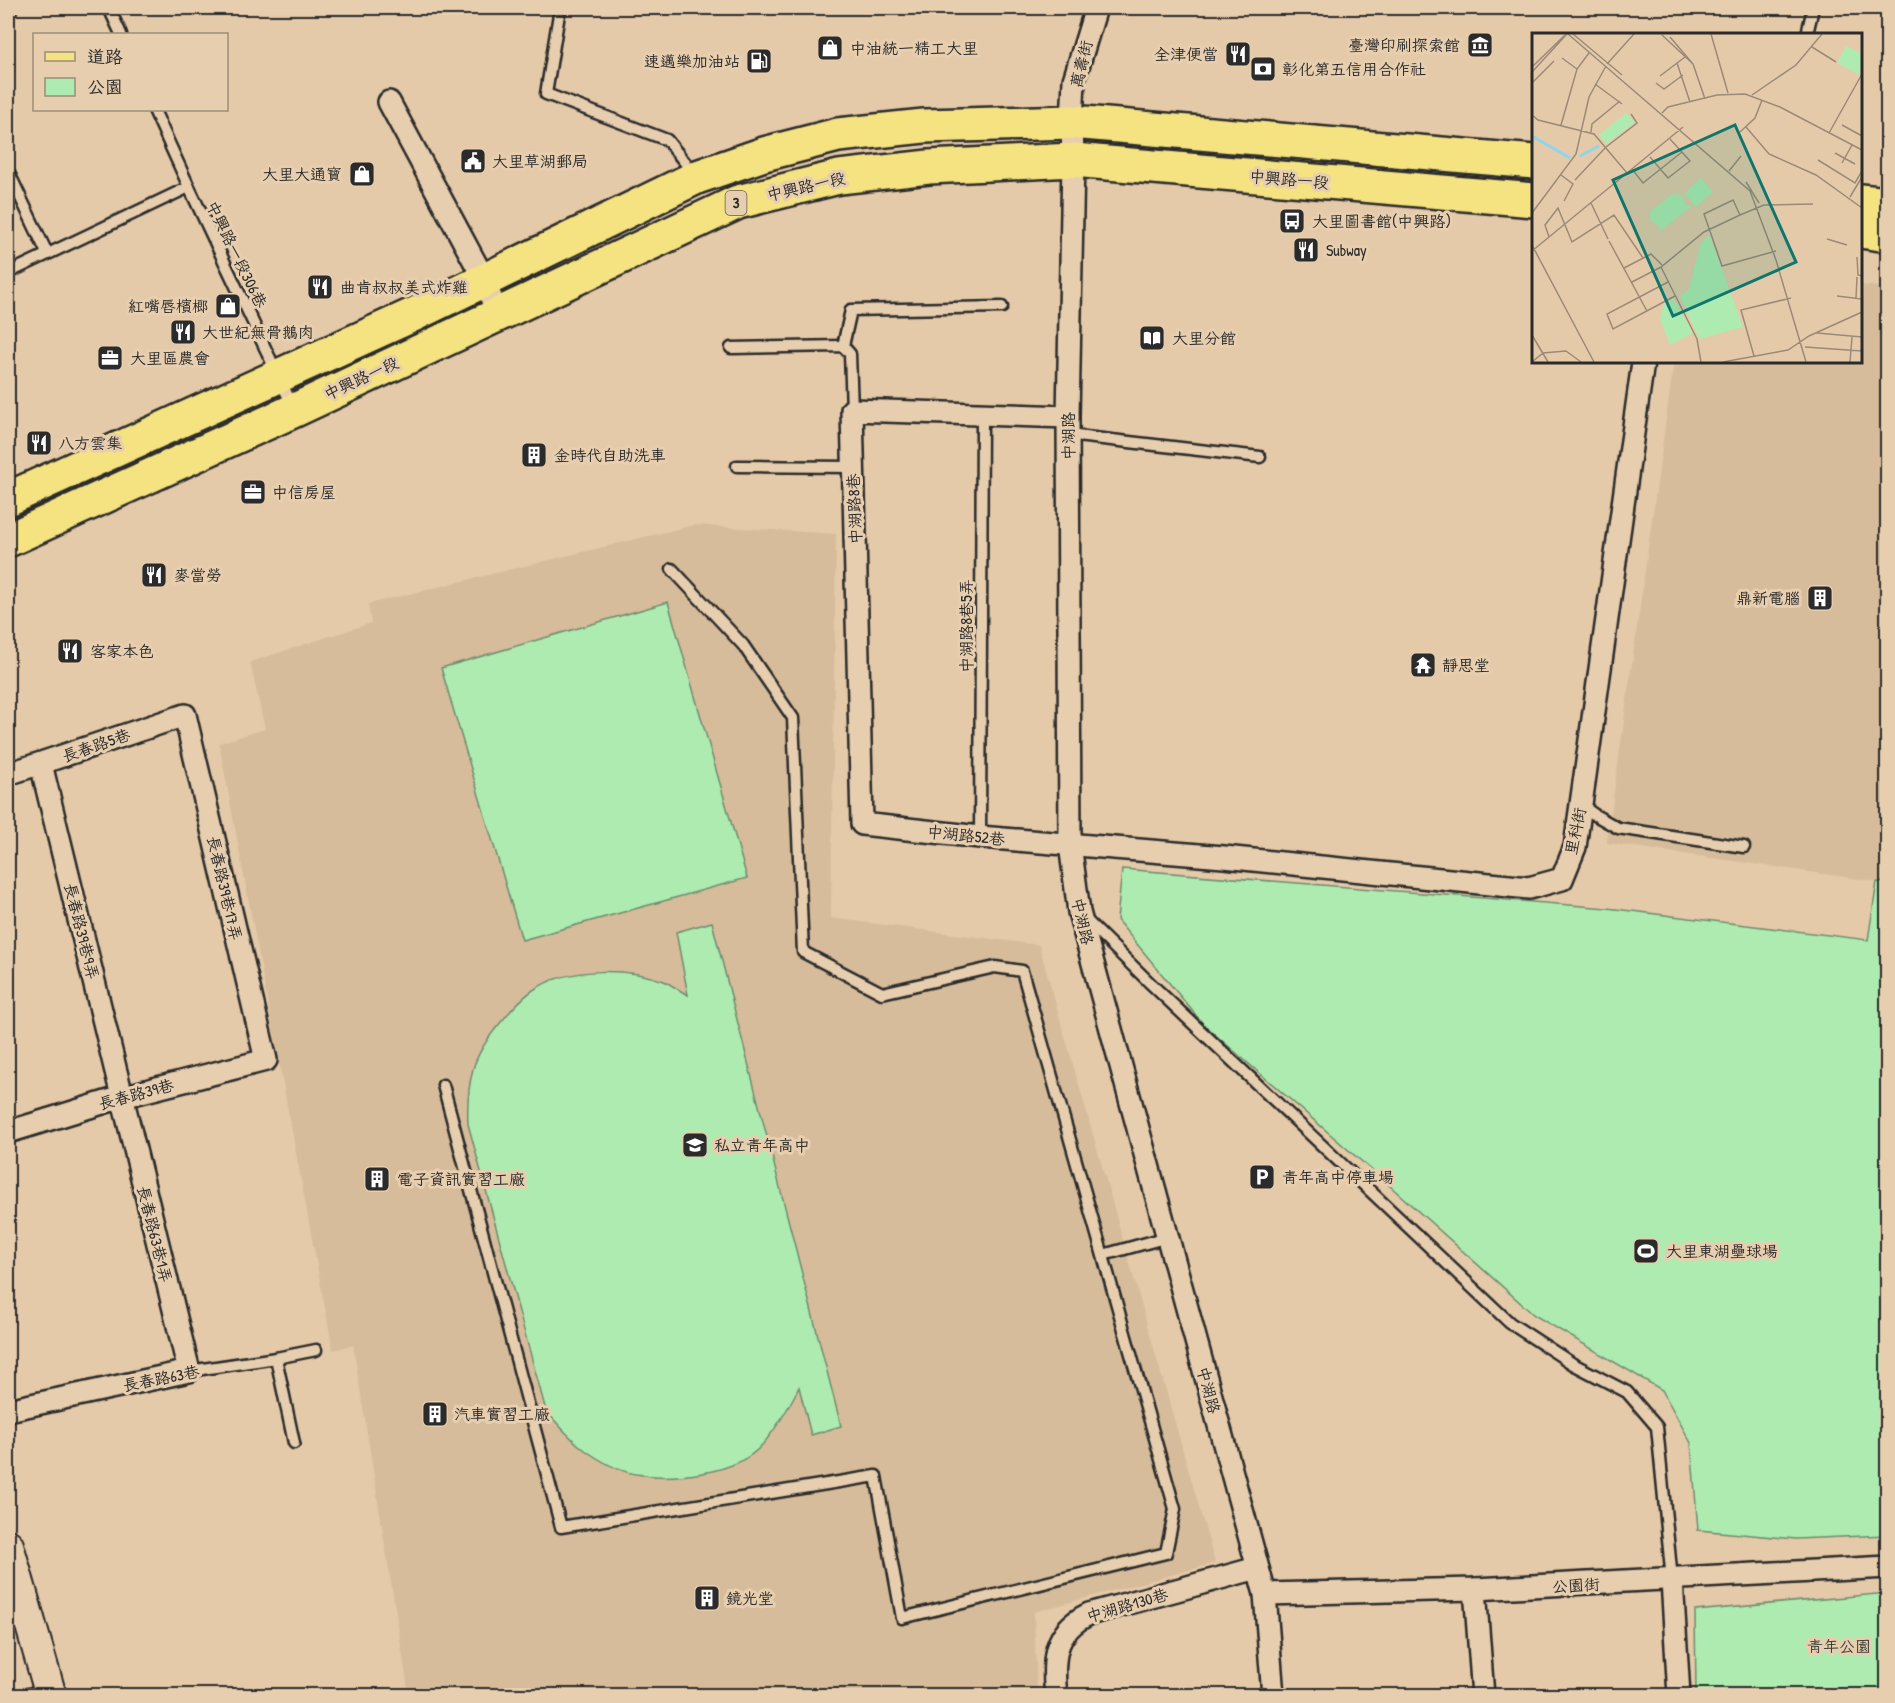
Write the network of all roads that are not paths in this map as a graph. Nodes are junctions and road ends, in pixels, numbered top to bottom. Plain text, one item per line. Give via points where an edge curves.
1 (109, 8) edge
2 (560, 8) edge
3 (1096, 8) edge
4 (1813, 8) edge
5 (121, 33) edge
6 (1807, 33) edge
7 (389, 102) dead end
8 (154, 111) edge
9 (1072, 122) junction
10 (1073, 160) junction
11 (1532, 162) edge
12 (8, 171) edge
13 (698, 177) junction
14 (189, 187) junction
15 (1532, 201) edge
16 (1862, 201) edge
17 (1887, 204) edge
18 (1862, 231) edge
19 (1887, 235) edge
20 (48, 253) junction
21 (8, 273) edge
22 (485, 281) junction
23 (1002, 307) dead end
24 (497, 314) junction
25 (843, 346) junction
26 (731, 348) dead end
27 (1643, 363) edge
28 (279, 375) junction
29 (295, 410) junction
30 (852, 410) junction
31 (982, 415) junction
32 (1068, 426) junction
33 (1260, 457) dead end
34 (737, 466) dead end
35 (853, 467) junction
36 (8, 499) edge
37 (8, 540) edge
38 (672, 569) dead end
39 (185, 715) joint
40 (41, 764) junction
41 (8, 774) edge
42 (1581, 804) junction
43 (862, 824) joint
44 (980, 837) junction
45 (1070, 844) junction
46 (1744, 847) dead end
47 (1079, 912) junction
48 (266, 1060) joint
49 (443, 1085) dead end
50 (122, 1097) junction
51 (8, 1132) edge
52 (1168, 1237) junction
53 (1103, 1256) junction
54 (316, 1350) dead end
55 (276, 1358) junction
56 (189, 1371) junction
57 (8, 1410) edge
58 (294, 1443) dead end
59 (8, 1545) edge
60 (1887, 1567) edge
61 (1257, 1568) junction
62 (1672, 1580) junction
63 (1475, 1589) junction
64 (1265, 1594) junction
65 (40, 1693) edge
66 (1056, 1695) edge
67 (1273, 1695) edge
68 (1483, 1695) edge
69 (1679, 1695) edge

1 - 5 lane
2 - 13 lane via 546,94 667,140
3 - 9 street, 萬壽街 via 1074,80
4 - 6 lane
7 - 22 street
8 - 14 lane, 中興路一段306巷
9 - 10 street, 中湖路
9 - 11 main road, 3
9 - 13 main road, 3 via 924,126 838,135 764,154
10 - 15 main road, 中興路一段 / 3
10 - 24 main road, 中興路一段 / 3 via 929,167 839,177 738,202
10 - 32 street, 中湖路
12 - 20 lane
13 - 22 main road, 3
14 - 20 lane
14 - 28 lane, 中興路一段306巷
16 - 17 main road
18 - 19 main road
20 - 21 lane
22 - 24 street
22 - 28 main road, 3
23 - 25 lane via 851,310
24 - 29 main road, 中興路一段 / 3
25 - 26 lane
25 - 30 lane via 850,354
27 - 42 street, 里科街
28 - 29 lane, 中興路一段306巷
28 - 36 main road, 3
29 - 37 main road, 中興路一段 / 3
30 - 31 street
30 - 35 street, 中湖路8巷
31 - 32 street
31 - 44 lane, 中湖路8巷5弄
32 - 33 lane
32 - 45 street, 中湖路
34 - 35 lane
35 - 43 street, 中湖路8巷
38 - 53 lane via 743,645 793,718 803,952 882,993 994,967 1022,971
39 - 40 street, 長春路5巷
39 - 48 street, 長春路39巷17弄
40 - 41 street, 長春路5巷
40 - 50 street, 長春路39巷9弄
42 - 45 street, 里科街 via 1575,847 1562,879 1529,888
42 - 46 lane via 1618,828
43 - 44 street, 中湖路52巷
44 - 45 street, 中湖路52巷
45 - 47 street, 中湖路
47 - 52 street, 中湖路
47 - 62 lane via 1510,1323 1573,1364 1627,1392 1657,1427
48 - 50 street, 長春路39巷
49 - 53 lane via 561,1527 876,1476 902,1618 1166,1553 1175,1509
50 - 51 street, 長春路39巷
50 - 56 street, 長春路63巷1弄
52 - 53 lane
52 - 61 street, 中湖路
54 - 55 lane, 長春路63巷
55 - 56 lane, 長春路63巷
55 - 58 lane
56 - 57 street, 長春路63巷
59 - 65 street
60 - 62 street, 公園街
61 - 64 street, 中湖路
61 - 66 street, 中湖路130巷 via 1074,1621 1065,1631 1053,1668
62 - 63 street, 公園街
62 - 69 street
63 - 64 street, 公園街
63 - 68 street
64 - 67 street, 中湖路

